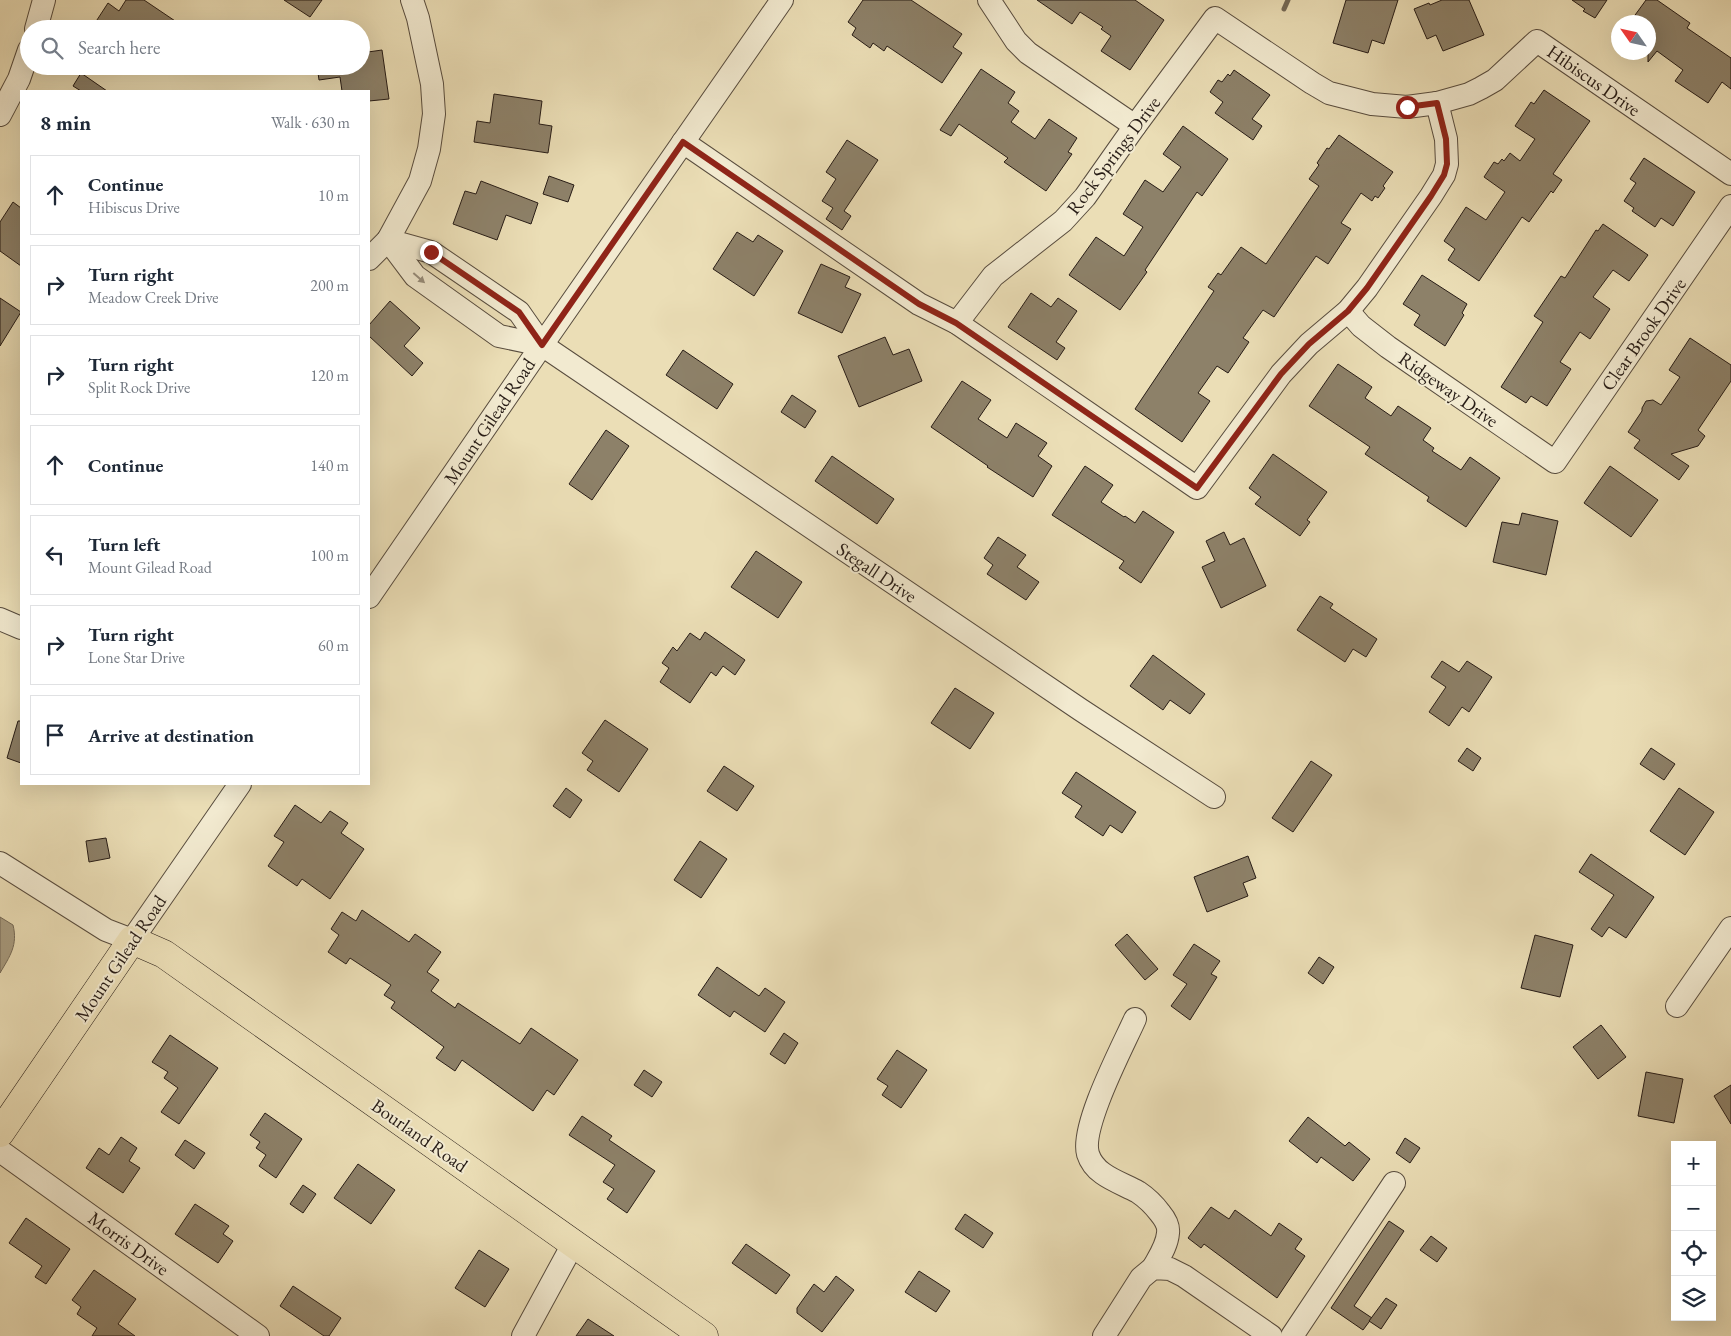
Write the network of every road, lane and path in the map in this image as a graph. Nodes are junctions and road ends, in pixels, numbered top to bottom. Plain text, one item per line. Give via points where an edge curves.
1 (44, 0) edge
2 (412, 0) edge
3 (782, 0) edge
4 (989, 0) edge
5 (1215, 18) joint
6 (38, 20) edge
7 (20, 75) edge
8 (1437, 103) junction
9 (0, 115) edge
10 (1135, 126) junction
11 (683, 142) junction
12 (1731, 174) edge
13 (1731, 206) edge
14 (388, 240) junction
15 (370, 258) edge
16 (1348, 311) junction
17 (956, 323) junction
18 (542, 345) junction
19 (1555, 462) joint
20 (370, 596) edge
21 (0, 619) edge
22 (20, 628) edge
23 (239, 785) edge
24 (1214, 797) dead end
25 (0, 863) edge
26 (1731, 928) edge
27 (132, 940) junction
28 (1677, 1006) dead end
29 (1135, 1019) dead end
30 (0, 1133) edge
31 (0, 1151) edge
32 (1394, 1183) dead end
33 (573, 1244) junction
34 (1153, 1268) junction
35 (258, 1336) edge
36 (523, 1336) edge
37 (704, 1336) edge
38 (1104, 1336) edge
39 (1271, 1336) edge
40 (1292, 1336) edge

1 - 6 street
2 - 14 street via 432,84 434,114 420,181
3 - 11 street, Mount Gilead Road
4 - 10 street via 1016,41 1028,53
5 - 8 street, Hibiscus Drive via 1312,84 1330,92 1391,106
5 - 10 street, Rock Springs Drive
7 - 9 street
8 - 12 street, Hibiscus Drive via 1469,94 1495,80 1537,41
8 - 16 street via 1446,145 1444,175 1379,272
10 - 17 street, Rock Springs Drive via 1073,210 993,276
11 - 17 street via 919,304
11 - 18 street, Mount Gilead Road
13 - 19 street, Clear Brook Drive
14 - 15 street
14 - 18 street via 431,252 519,312
14 -> 18 street via 415,276 499,336
16 - 17 street via 1309,344 1281,374 1197,488
16 - 19 street, Ridgeway Drive via 1388,347
18 - 20 street, Mount Gilead Road
18 - 24 street, Stegall Drive
21 - 22 street
23 - 27 street, Mount Gilead Road
25 - 27 street via 106,930
26 - 28 street
27 - 30 main road, Mount Gilead Road
27 - 33 main road, Bourland Road via 164,954
29 - 34 street via 1104,1087 1091,1122 1087,1146 1095,1166 1108,1177 1139,1193 1166,1220 1165,1246
31 - 35 street, Morris Drive
32 - 40 street
33 - 36 street
33 - 37 main road, Bourland Road
34 - 38 street via 1141,1278
34 - 39 street via 1170,1269 1184,1276

